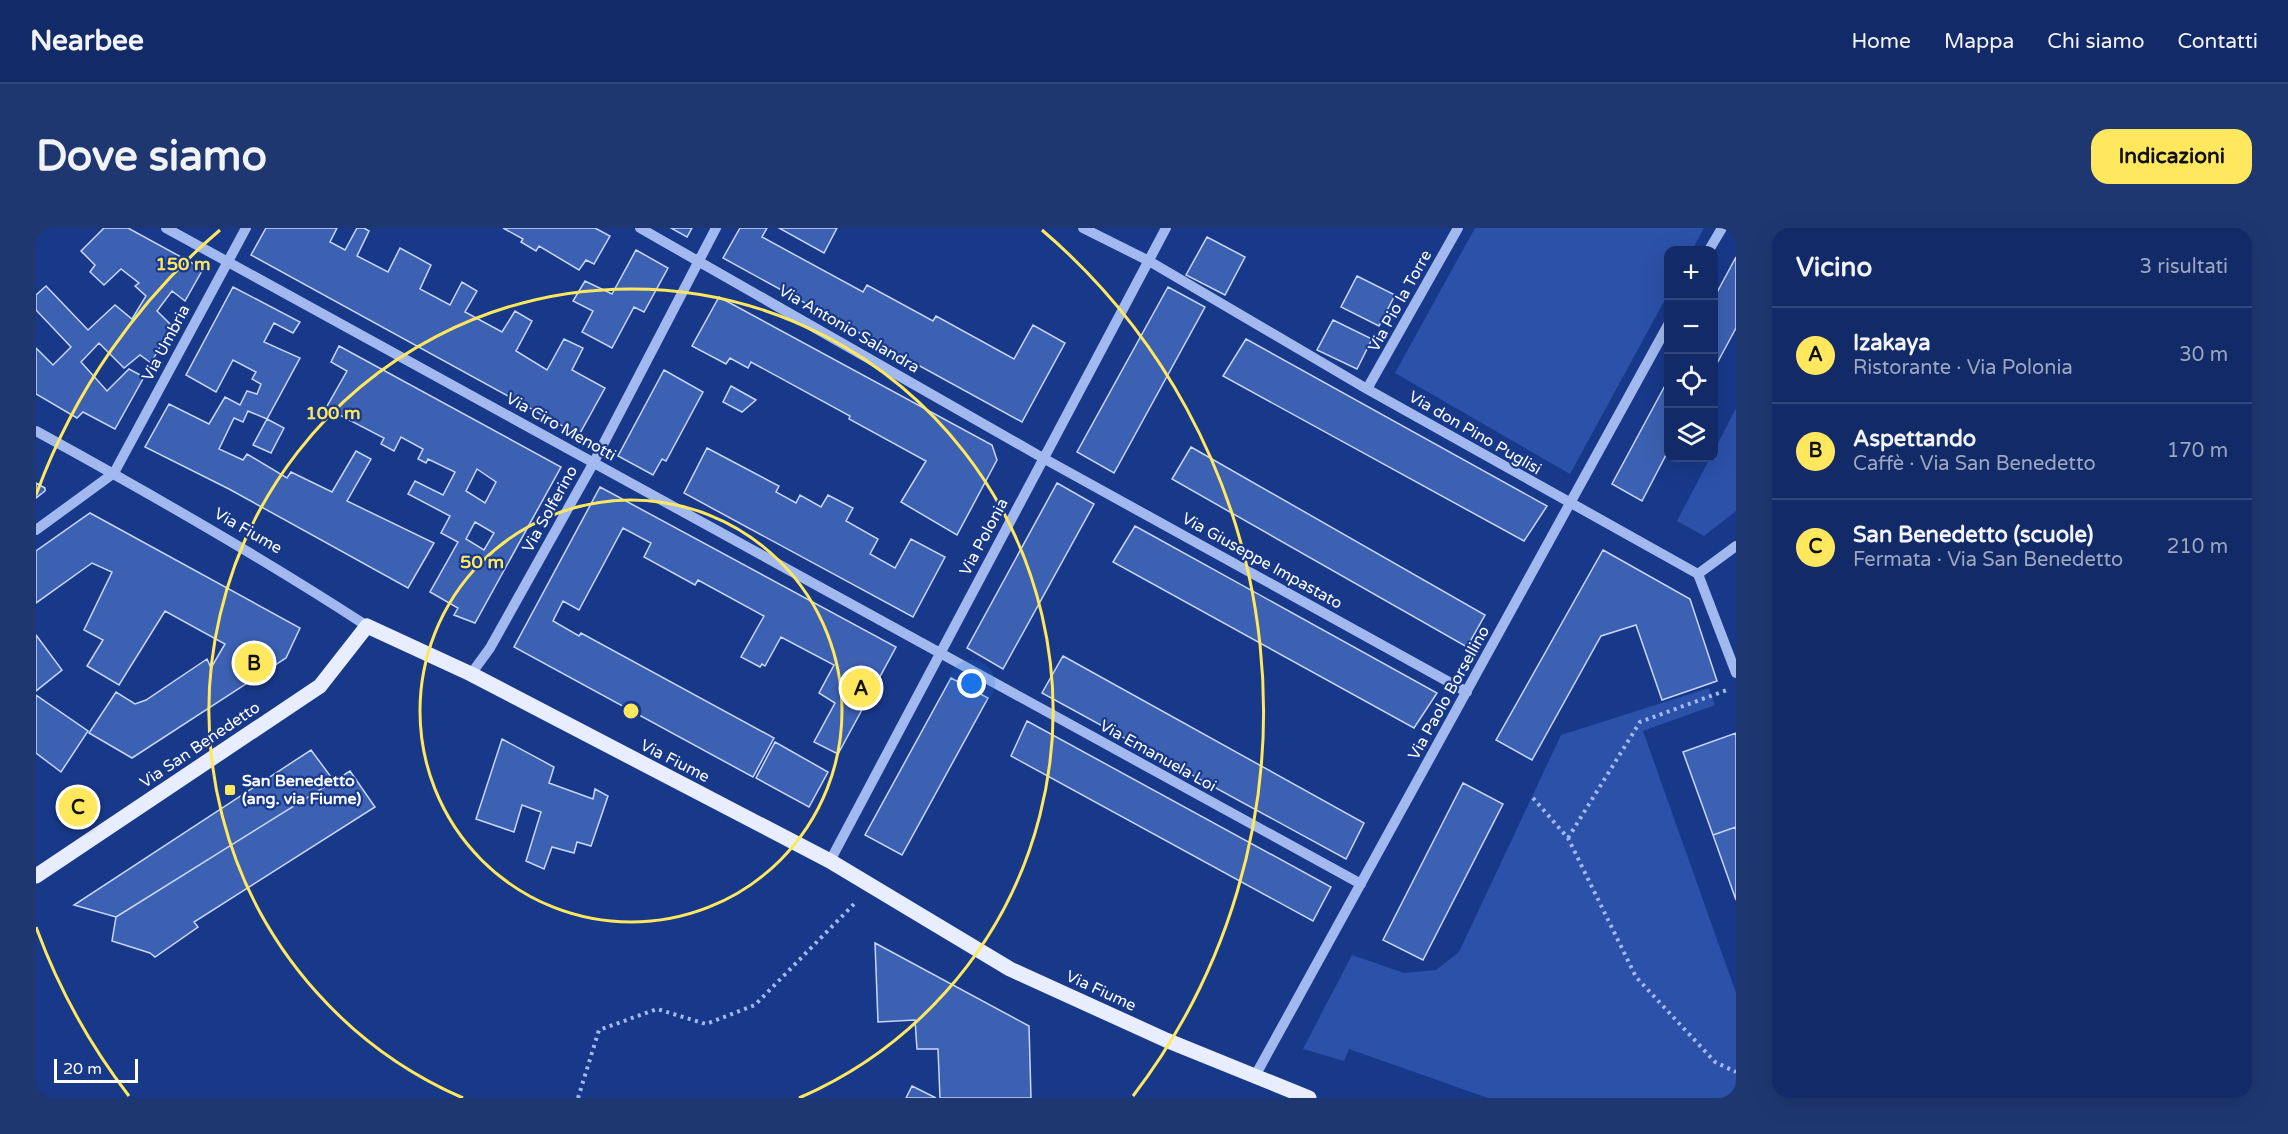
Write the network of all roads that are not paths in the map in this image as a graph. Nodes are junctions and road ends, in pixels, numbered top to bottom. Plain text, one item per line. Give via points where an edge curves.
1 (166, 228) edge
2 (246, 228) edge
3 (640, 228) edge
4 (716, 228) edge
5 (1083, 228) edge
6 (1166, 228) edge
7 (1458, 228) edge
8 (1722, 228) edge
9 (1711, 246) edge
10 (698, 260) junction
11 (1149, 261) junction
12 (227, 262) junction
13 (1664, 332) edge
14 (1367, 389) junction
15 (36, 431) edge
16 (1043, 458) junction
17 (594, 462) junction
18 (114, 473) junction
19 (1570, 504) junction
20 (36, 530) edge
21 (1736, 546) edge
22 (1698, 574) junction
23 (367, 626) junction
24 (940, 654) junction
25 (1736, 673) edge
26 (471, 674) junction
27 (1467, 692) junction
28 (830, 861) junction
29 (36, 876) edge
30 (1361, 884) junction
31 (1255, 1077) junction
32 (1309, 1098) edge

1 - 12 street, Via Ciro Menotti
2 - 12 street, Via Umbria
3 - 10 street, Via Antonio Salandra
4 - 10 street, Via Solferino
5 - 11 street, Via don Pino Puglisi
6 - 11 street, Via Polonia
7 - 14 street, Via Pio la Torre
8 - 9 street
10 - 16 street, Via Antonio Salandra
10 - 17 street, Via Solferino
11 - 14 street, Via don Pino Puglisi
11 - 16 street, Via Polonia
12 - 17 street, Via Ciro Menotti
12 - 18 street, Via Umbria
13 - 19 street, Via Paolo Borsellino
14 - 19 street, Via don Pino Puglisi
15 - 18 street, Via Fiume
16 - 24 street, Via Polonia
16 - 27 street, Via Giuseppe Impastato
17 - 24 street, Via Ciro Menotti
17 - 26 street, Via Solferino via 490,648
18 - 20 street
18 - 23 street, Via Fiume
19 - 22 street, Via don Pino Puglisi
19 - 27 street, Via Paolo Borsellino
21 - 22 street
22 - 25 street
23 - 26 main road, Via Fiume
23 - 29 main road, Via San Benedetto via 320,686
24 - 28 street, Via Polonia
24 - 30 street, Via Emanuela Loi
26 - 28 main road, Via Fiume
27 - 30 street, Via Paolo Borsellino
28 - 31 main road, Via Fiume via 1010,969
30 - 31 street, Via Paolo Borsellino
31 - 32 main road, Via Fiume

